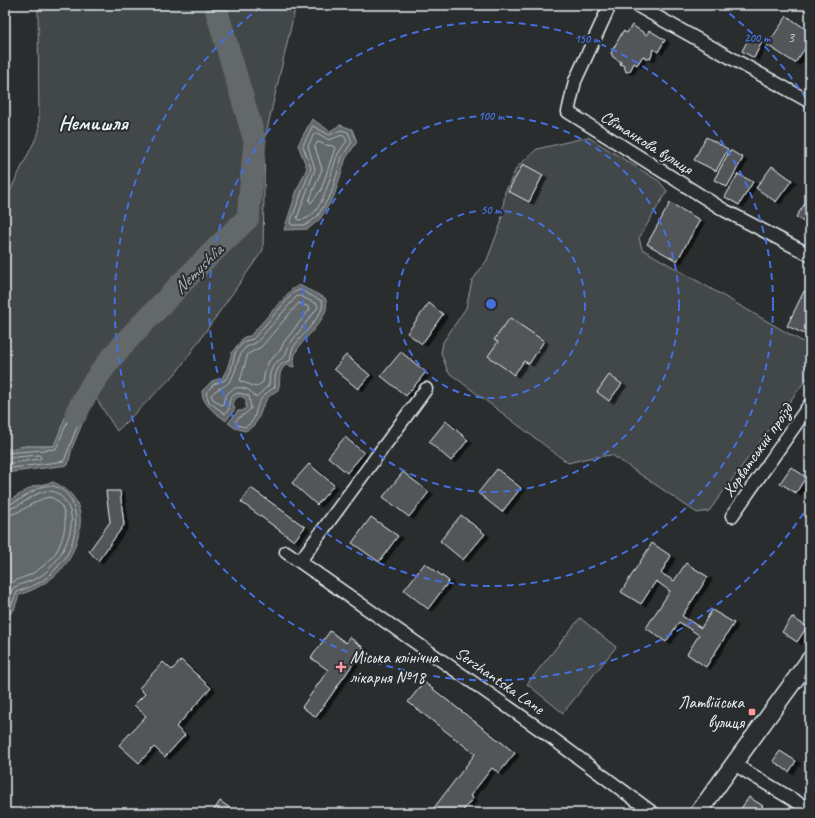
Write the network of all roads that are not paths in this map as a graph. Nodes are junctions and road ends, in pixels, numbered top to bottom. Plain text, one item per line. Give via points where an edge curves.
1 (610, 5) edge
2 (636, 5) edge
3 (810, 102) edge
4 (810, 255) edge
5 (426, 389) dead end
6 (810, 404) edge
7 (732, 516) dead end
8 (286, 552) dead end
9 (300, 561) junction
10 (810, 659) edge
11 (734, 764) junction
12 (810, 810) edge
13 (652, 813) edge
14 (698, 813) edge

1 - 4 street, Світанкова вулиця via 575,81 568,112 724,210
2 - 3 street
5 - 9 street
6 - 7 street, Хорватський проїзд
8 - 9 street, Serzhantska Lane
9 - 13 street, Serzhantska Lane via 541,730
10 - 11 main road
11 - 12 street
11 - 14 main road

